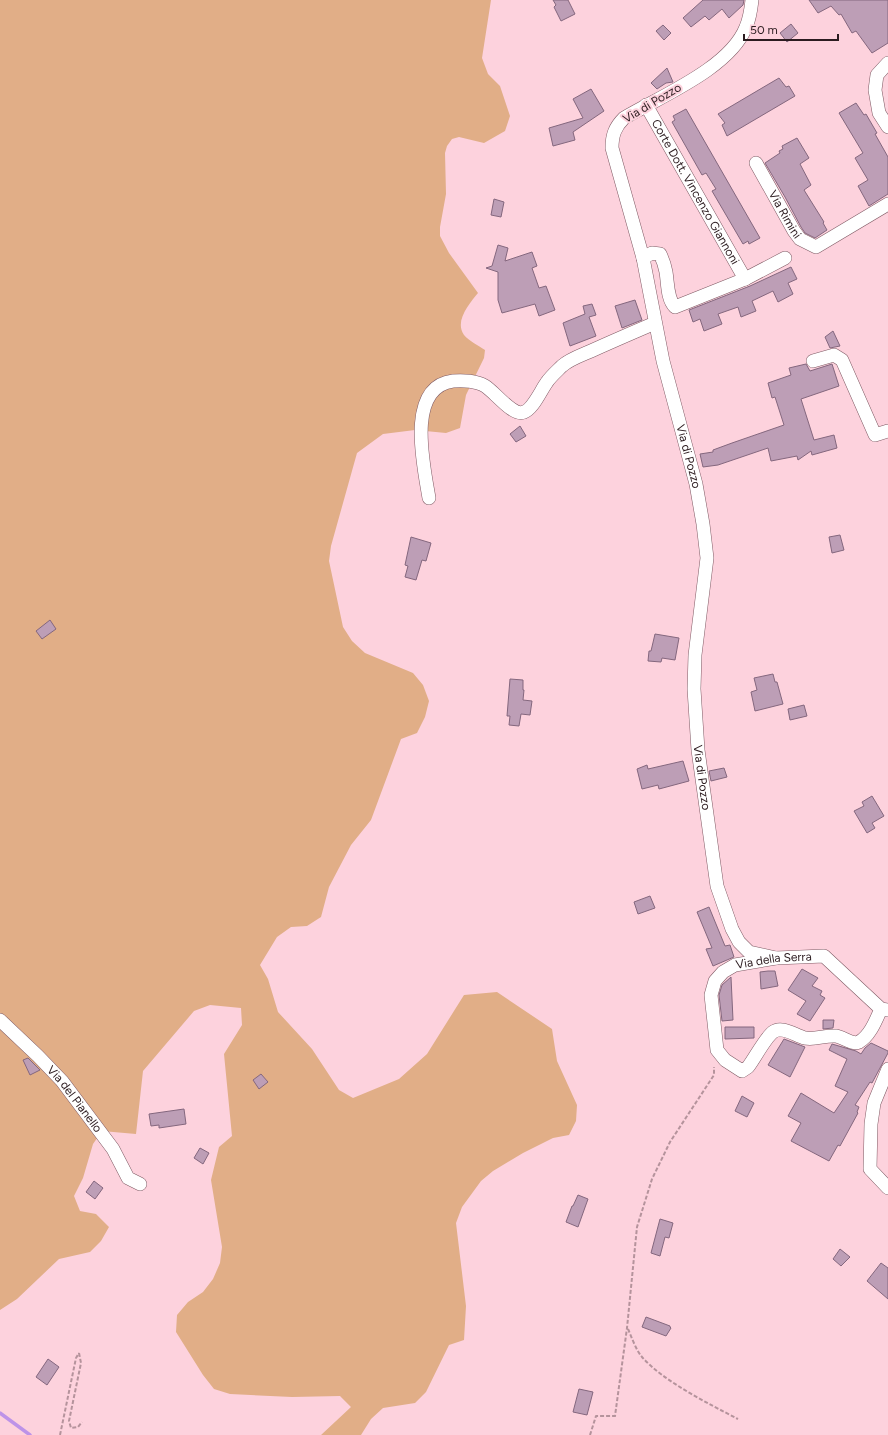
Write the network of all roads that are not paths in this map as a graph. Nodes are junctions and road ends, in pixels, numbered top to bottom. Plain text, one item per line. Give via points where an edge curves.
1 (752, 0) edge
2 (888, 63) edge
3 (646, 105) junction
4 (888, 128) edge
5 (756, 163) dead end
6 (888, 204) edge
7 (643, 258) junction
8 (785, 258) dead end
9 (745, 279) junction
10 (655, 323) junction
11 (813, 361) dead end
12 (888, 431) edge
13 (429, 498) dead end
14 (776, 958) junction
15 (885, 1010) edge
16 (0, 1020) edge
17 (888, 1069) edge
18 (140, 1184) dead end
19 (888, 1188) edge

1 - 3 street, Via di Pozzo via 746,28 734,48 707,71
2 - 4 street via 877,75 874,90 879,112
3 - 7 street, Via di Pozzo via 618,124 614,131 612,148
3 - 9 street, Corte Dott. Vincenzo Giannoni
5 - 6 street, Via Rimini via 794,231 800,239 816,247
7 - 9 street via 660,254 671,303 676,307
7 - 10 street, Via di Pozzo
8 - 9 street
10 - 13 street via 563,365 548,381 530,409 522,413 515,412 486,386 478,383 451,381 440,384 425,404 421,417
10 - 14 street, Via di Pozzo via 696,484 707,558 695,655 694,689 698,750 717,886 739,942 749,952
11 - 12 street via 834,355 842,360 875,435
14 - 15 street, Via della Serra via 824,956
14 - 15 street, Via della Serra via 734,965 715,981 711,995 717,1050 725,1060 742,1071 748,1067 774,1031 781,1029 806,1038 838,1036 858,1042 866,1036
16 - 18 street, Via del Pianello via 62,1081 113,1149 128,1178
17 - 19 street via 874,1103 870,1169

